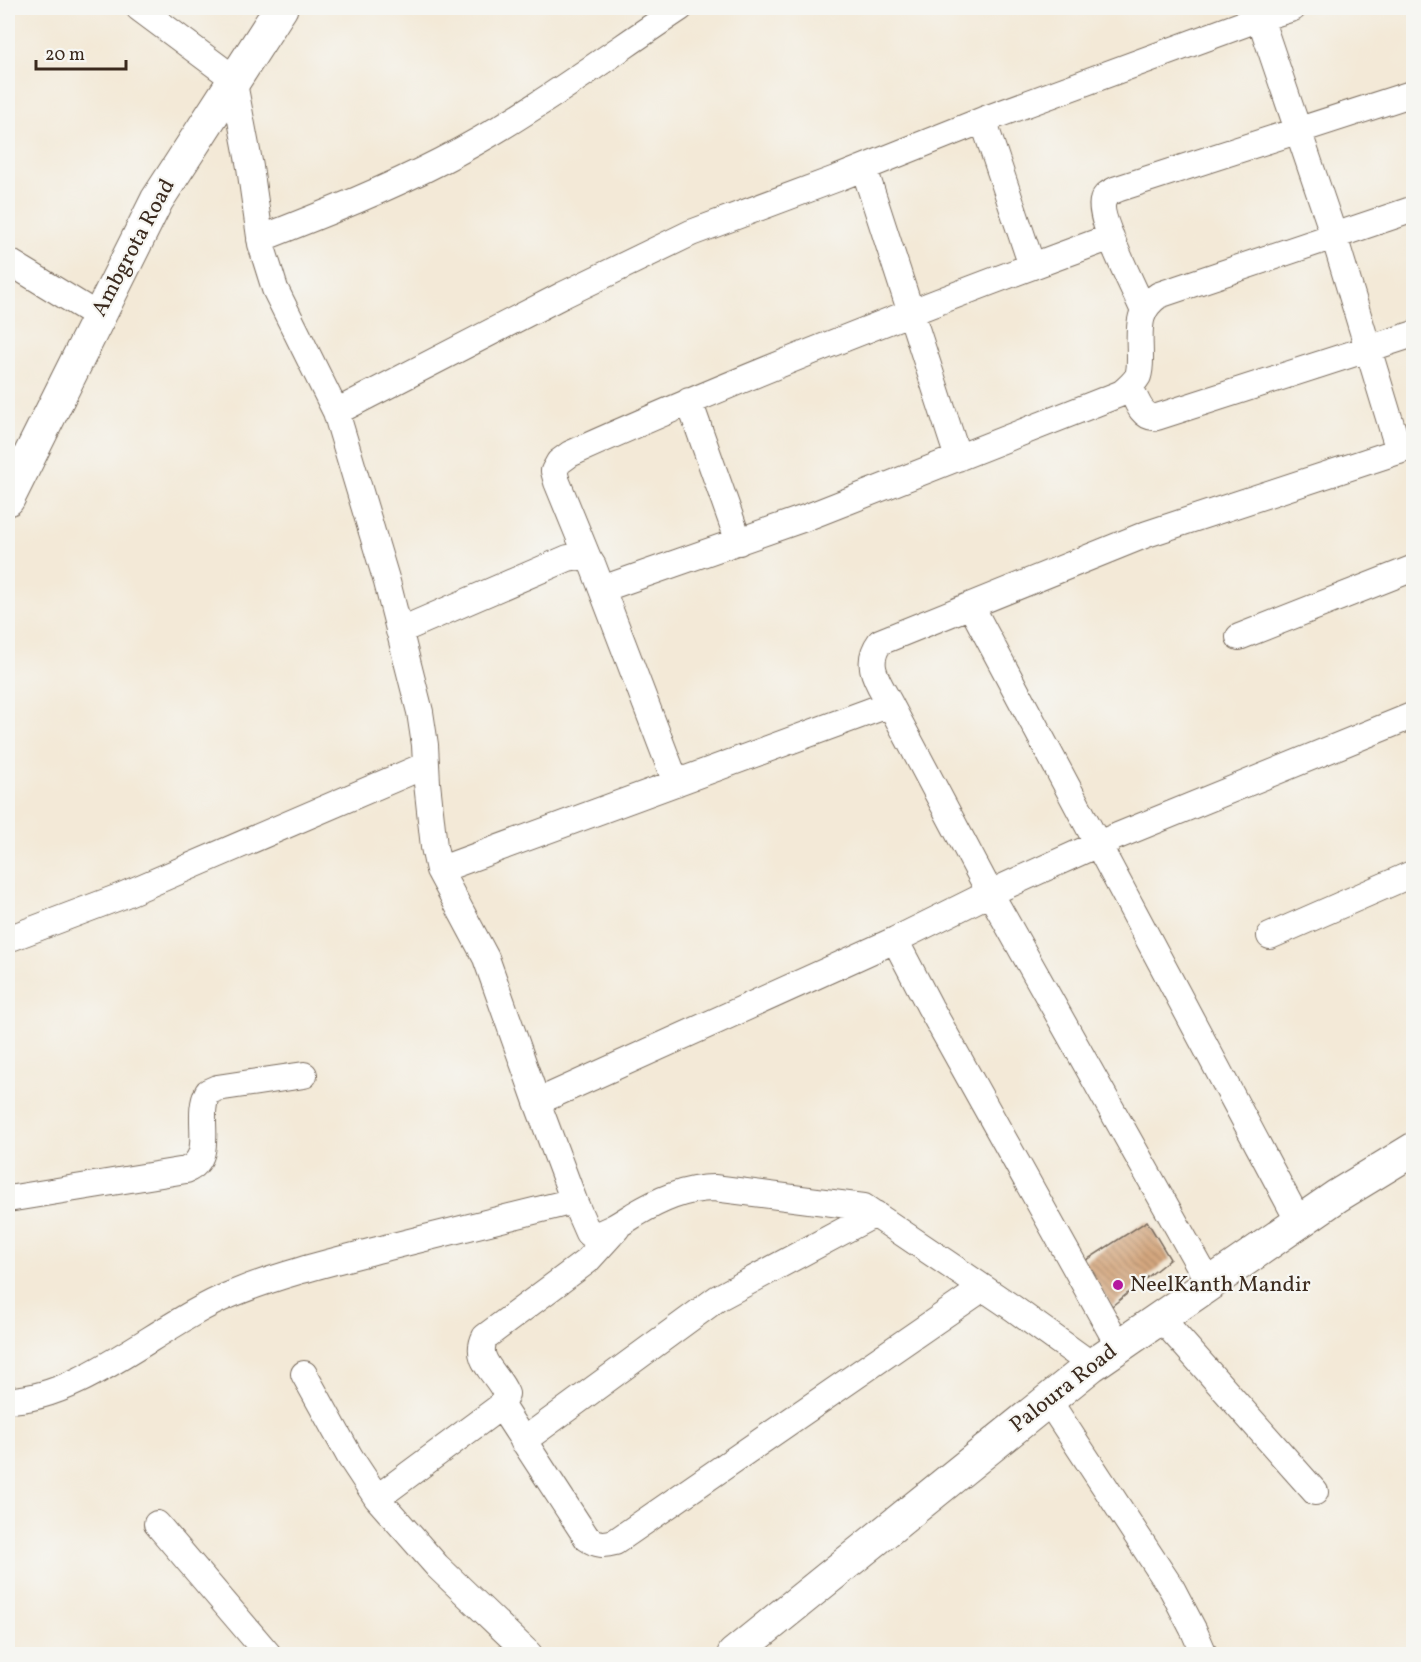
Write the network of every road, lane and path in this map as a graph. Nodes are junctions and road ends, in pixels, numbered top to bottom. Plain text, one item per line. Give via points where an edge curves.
1 (139, 8) edge
2 (280, 8) edge
3 (680, 8) edge
4 (1293, 8) edge
5 (1260, 18) junction
6 (234, 78) junction
7 (1413, 93) edge
8 (982, 120) junction
9 (1299, 130) junction
10 (864, 168) junction
11 (1413, 209) edge
12 (1334, 236) junction
13 (1111, 237) junction
14 (260, 239) junction
15 (8, 261) edge
16 (1032, 266) junction
17 (1143, 309) junction
18 (910, 312) junction
19 (98, 316) junction
20 (1413, 334) edge
21 (1367, 349) junction
22 (1130, 386) junction
23 (689, 401) junction
24 (336, 412) junction
25 (1406, 448) edge
26 (958, 458) junction
27 (8, 499) edge
28 (739, 542) junction
29 (588, 558) junction
30 (1413, 568) edge
31 (602, 589) junction
32 (971, 606) junction
33 (399, 631) junction
34 (1239, 637) dead end
35 (890, 704) junction
36 (1413, 715) edge
37 (426, 765) junction
38 (676, 783) junction
39 (1098, 843) junction
40 (440, 870) junction
41 (1413, 873) edge
42 (990, 893) junction
43 (1270, 936) dead end
44 (8, 939) edge
45 (895, 940) junction
46 (304, 1075) dead end
47 (537, 1102) junction
48 (1413, 1149) edge
49 (8, 1199) edge
50 (574, 1201) junction
51 (875, 1214) junction
52 (1299, 1222) junction
53 (619, 1226) junction
54 (1209, 1283) junction
55 (983, 1288) junction
56 (1160, 1317) junction
57 (1119, 1346) junction
58 (1092, 1365) junction
59 (304, 1374) dead end
60 (1048, 1400) junction
61 (8, 1401) edge
62 (501, 1406) junction
63 (523, 1440) junction
64 (1315, 1492) dead end
65 (377, 1498) junction
66 (157, 1524) dead end
67 (268, 1654) edge
68 (530, 1654) edge
69 (736, 1654) edge
70 (1204, 1654) edge

1 - 6 street
2 - 6 main road, Ambgrota Road
3 - 14 street via 530,108 441,161
4 - 5 street
5 - 8 street
5 - 9 street
6 - 14 street
6 - 19 main road, Ambgrota Road via 157,200
7 - 9 street
8 - 10 street
8 - 16 street
9 - 12 street
9 - 13 street via 1107,194 1101,207
10 - 18 street
10 - 24 street via 681,238
11 - 12 street
12 - 17 street via 1159,294
12 - 21 street
13 - 16 street
13 - 17 street
14 - 24 street via 275,290
15 - 19 street
16 - 18 street
17 - 22 street via 1140,367
18 - 23 street
18 - 26 street
19 - 27 main road, Ambgrota Road
20 - 21 street
21 - 22 street via 1157,417 1144,415
21 - 25 street
22 - 26 street via 1112,397
23 - 28 street
23 - 29 street via 559,462 554,471 557,482
24 - 33 street
25 - 32 street via 1147,534
26 - 28 street
28 - 31 street
29 - 31 street
29 - 33 street via 568,558
30 - 34 street
31 - 38 street
32 - 35 street via 880,642 872,663
32 - 39 street
33 - 37 street via 420,712
35 - 38 street
35 - 42 street
36 - 39 street
37 - 40 street
37 - 44 street via 119,897
38 - 40 street
39 - 42 street
39 - 52 street
40 - 47 street via 486,958
41 - 43 street
42 - 45 street
42 - 54 street
45 - 47 street
45 - 57 street
46 - 49 street via 208,1092 204,1099 201,1159 194,1167
47 - 50 street
48 - 52 main road, Paloura Road
50 - 53 street via 592,1236
50 - 61 street via 264,1281 202,1308 85,1377 43,1395
51 - 53 street via 852,1204 696,1188 663,1200
51 - 55 street
51 - 63 street via 718,1298
52 - 54 main road, Paloura Road
53 - 62 street via 587,1261 485,1337 482,1358 506,1394
54 - 56 main road, Paloura Road
55 - 58 street
55 - 63 street via 615,1542 594,1544 587,1538
56 - 57 main road, Paloura Road
56 - 64 street
57 - 58 main road, Paloura Road
58 - 60 main road, Paloura Road
59 - 65 street
60 - 69 main road, Paloura Road
60 - 70 street via 1172,1588
62 - 63 street
62 - 65 street
65 - 68 street via 437,1566
66 - 67 street

